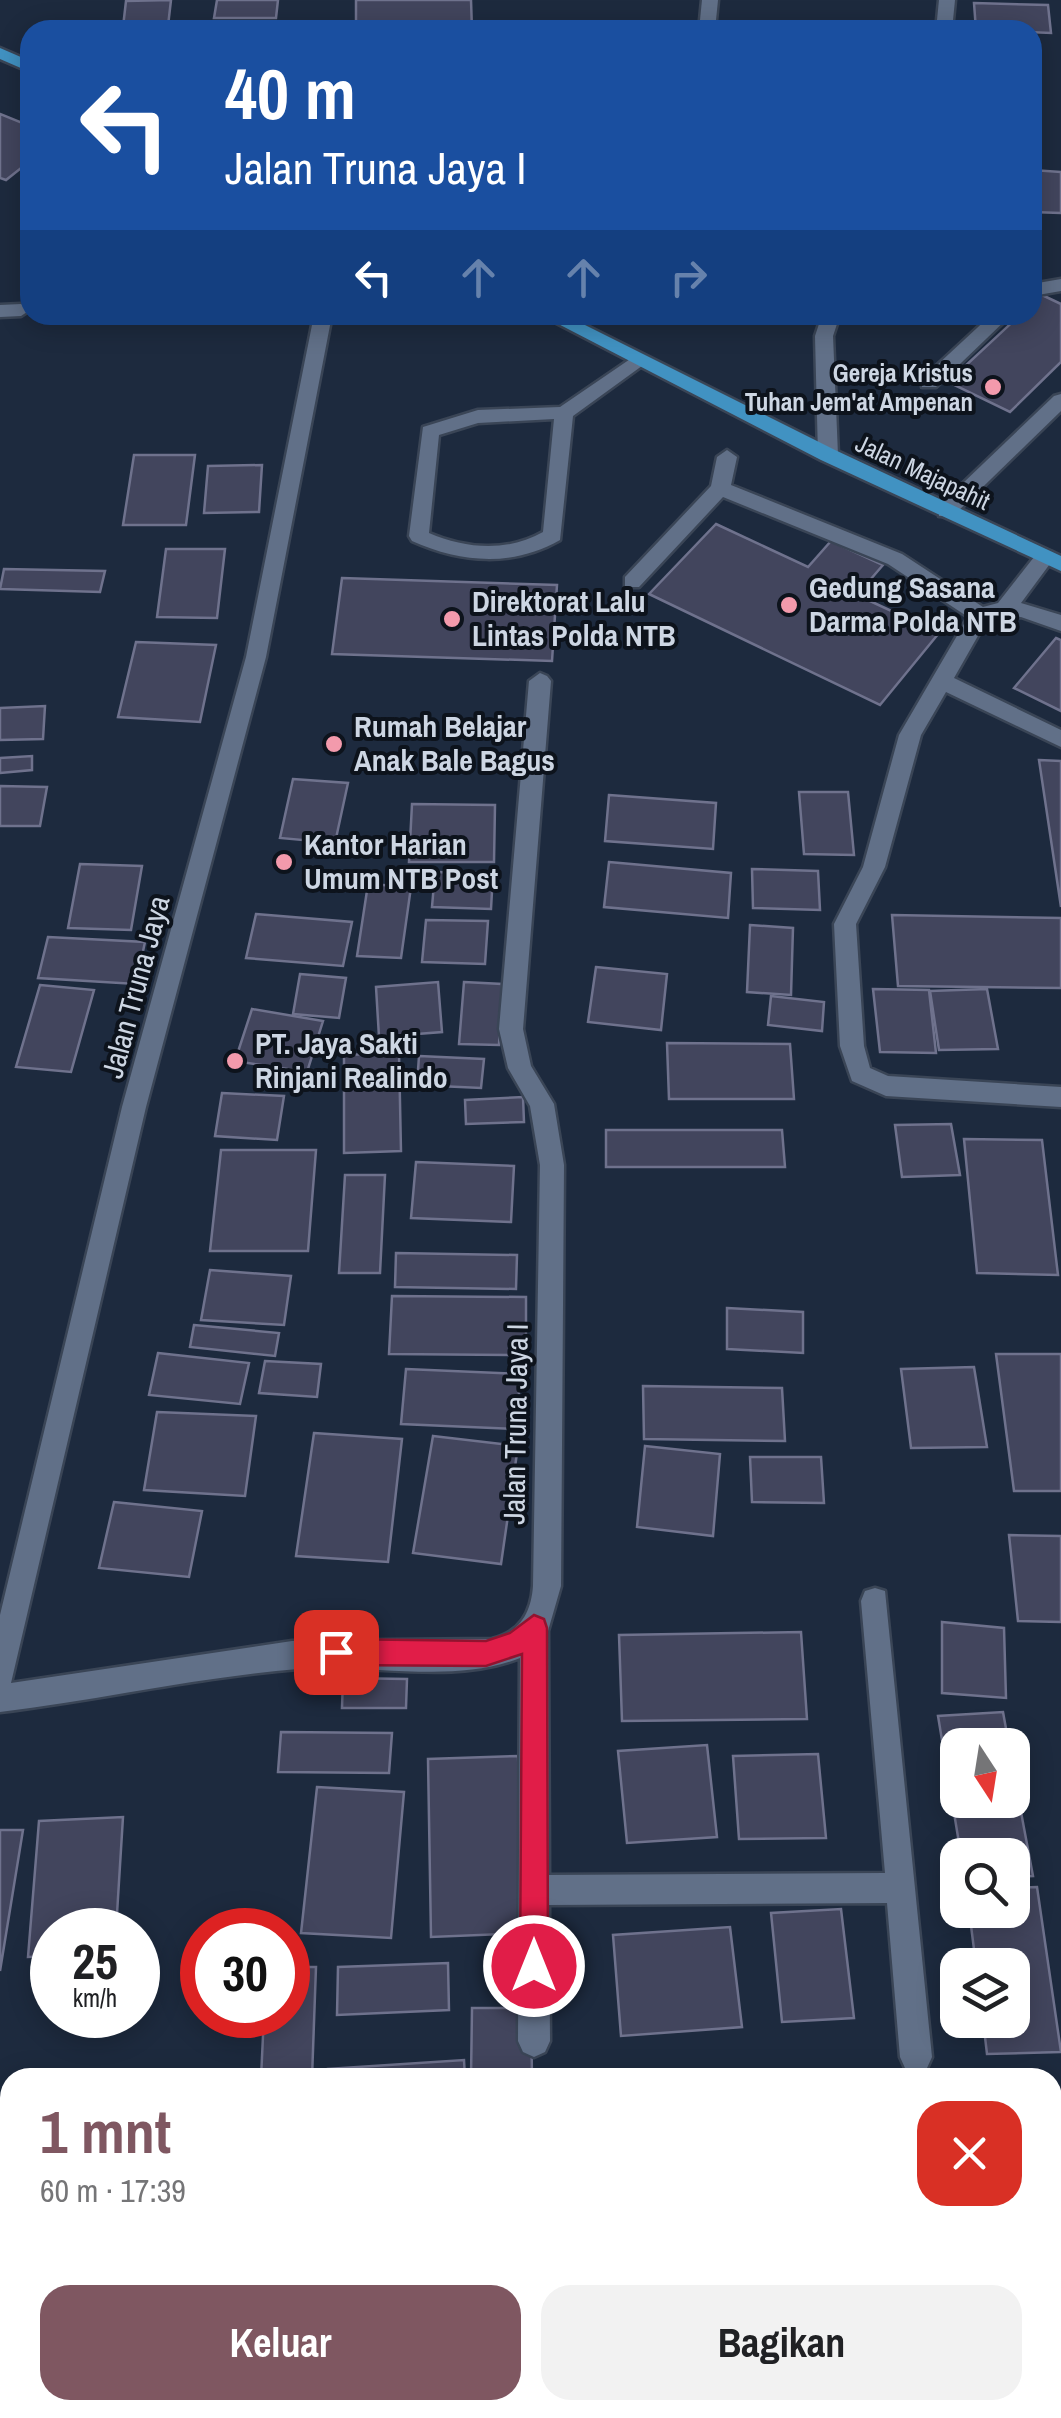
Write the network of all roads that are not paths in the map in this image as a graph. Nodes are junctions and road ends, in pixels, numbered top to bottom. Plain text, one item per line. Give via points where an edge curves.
1 (321, 325) edge
2 (570, 325) edge
3 (828, 325) edge
4 (991, 325) edge
5 (639, 359) junction
6 (928, 383) dead end
7 (1061, 400) edge
8 (564, 413) junction
9 (828, 455) junction
10 (727, 457) dead end
11 (720, 488) junction
12 (946, 511) junction
13 (1053, 560) edge
14 (632, 582) dead end
15 (1006, 607) junction
16 (980, 615) junction
17 (1061, 624) edge
18 (540, 681) dead end
19 (941, 681) junction
20 (1061, 739) edge
21 (1061, 1097) edge
22 (875, 1601) dead end
23 (534, 1628) junction
24 (0, 1674) edge
25 (0, 1698) edge
26 (901, 1888) junction
27 (534, 1890) junction
28 (534, 2041) dead end
29 (916, 2057) dead end

1 - 24 street, Jalan Truna Jaya via 256,658 134,1107
2 - 5 main road, Jalan Majapahit
3 - 9 street
4 - 6 street
5 - 8 street
5 - 9 main road, Jalan Majapahit
7 - 12 street
8 - 8 street via 552,534 514,552 439,546 419,536 430,432 481,415
9 - 12 main road, Jalan Majapahit
10 - 11 street
11 - 14 street
11 - 16 street via 895,560
12 - 13 main road, Jalan Majapahit
13 - 15 street
15 - 16 street
15 - 17 street via 1030,608
16 - 19 street
18 - 23 street, Jalan Truna Jaya I via 511,1029 520,1068 542,1104 552,1165 546,1597
19 - 20 street
19 - 21 street via 910,735 874,867 844,924 856,1061 860,1074 886,1086
22 - 26 street
23 - 25 street via 518,1644 486,1654 336,1652 224,1662 101,1687
23 - 27 street, Jalan Truna Jaya I
26 - 27 street
26 - 29 street
27 - 28 street, Jalan Truna Jaya I

